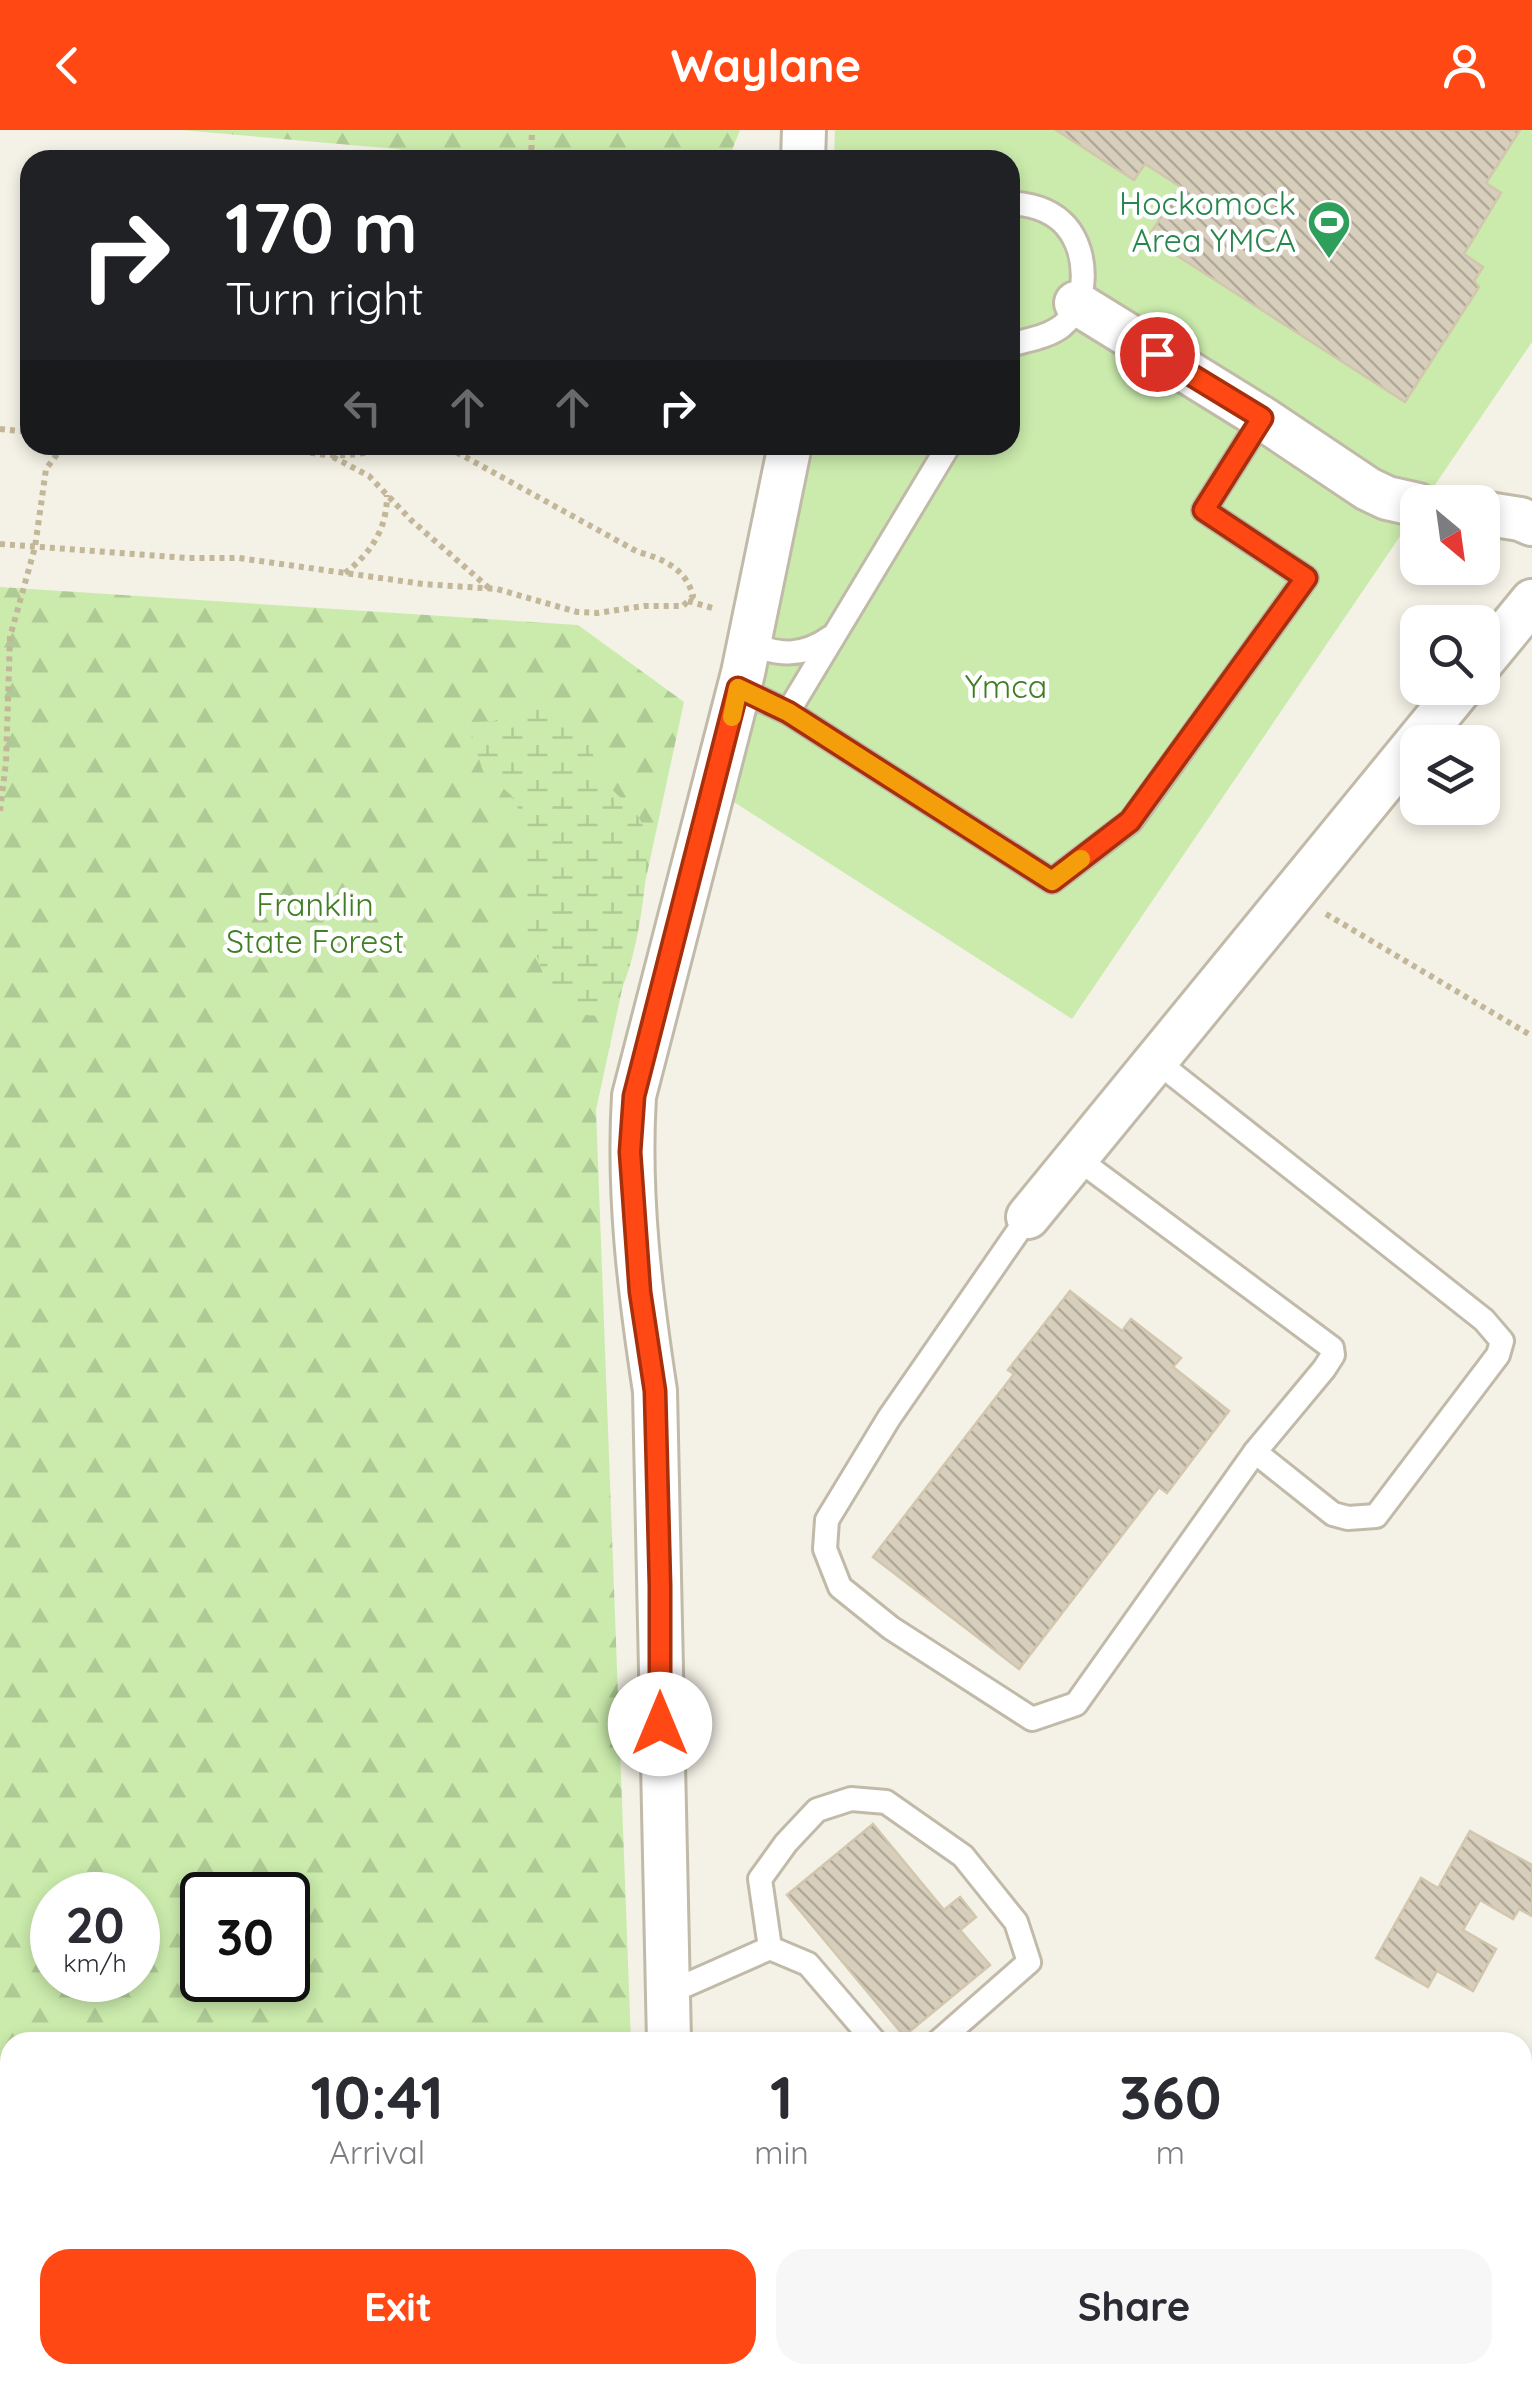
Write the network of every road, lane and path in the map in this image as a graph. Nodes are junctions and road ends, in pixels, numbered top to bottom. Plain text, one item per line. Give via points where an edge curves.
1 (1020, 203) edge
2 (1076, 303) junction
3 (1020, 342) edge
4 (1262, 418) junction
5 (56, 455) edge
6 (322, 455) edge
7 (367, 455) edge
8 (461, 455) edge
9 (788, 455) edge
10 (943, 455) edge
11 (333, 457) junction
12 (387, 492) junction
13 (1400, 501) edge
14 (1500, 516) edge
15 (1532, 524) edge
16 (0, 544) edge
17 (35, 547) junction
18 (344, 574) junction
19 (489, 589) junction
20 (1532, 602) edge
21 (834, 635) junction
22 (1500, 640) edge
23 (749, 643) junction
24 (738, 688) junction
25 (1447, 705) edge
26 (788, 712) junction
27 (0, 811) edge
28 (1292, 894) junction
29 (1532, 1036) edge
30 (1155, 1060) junction
31 (1078, 1159) junction
32 (1028, 1218) joint
33 (1255, 1452) junction
34 (770, 1948) junction
35 (668, 1992) junction
36 (669, 2032) edge
37 (866, 2032) edge
38 (949, 2032) edge

1 - 2 lane via 1066,226 1083,263 1084,292
2 - 3 lane via 1064,324
2 - 4 street
4 - 13 street via 1368,489
4 - 26 lane via 1204,510 1306,578 1130,821 1052,881
5 - 17 path via 46,469
6 - 11 path
7 - 11 path
8 - 19 path via 638,552 662,558 689,582 693,596 683,606 598,613
9 - 23 street
10 - 21 lane
11 - 12 path
12 - 18 path via 375,542
12 - 19 path
14 - 15 street
16 - 17 path
17 - 18 path via 238,558
17 - 27 path via 10,637
18 - 19 path
20 - 22 street
21 - 23 lane via 797,654
21 - 26 lane
23 - 24 street
24 - 26 lane
24 - 35 street via 634,1096 632,1133 640,1292 655,1391
25 - 28 street
28 - 29 path
28 - 30 street
30 - 31 street
30 - 33 lane via 1502,1340 1498,1355 1376,1516 1333,1514
31 - 32 street
31 - 33 lane via 1332,1348 1324,1369
32 - 33 lane via 827,1520 824,1549 840,1587 1032,1720 1076,1704
34 - 35 lane
34 - 37 lane via 808,1964
34 - 38 lane via 760,1880 786,1844 817,1810 851,1799 886,1802 964,1856 1016,1922 1029,1962
35 - 36 street

